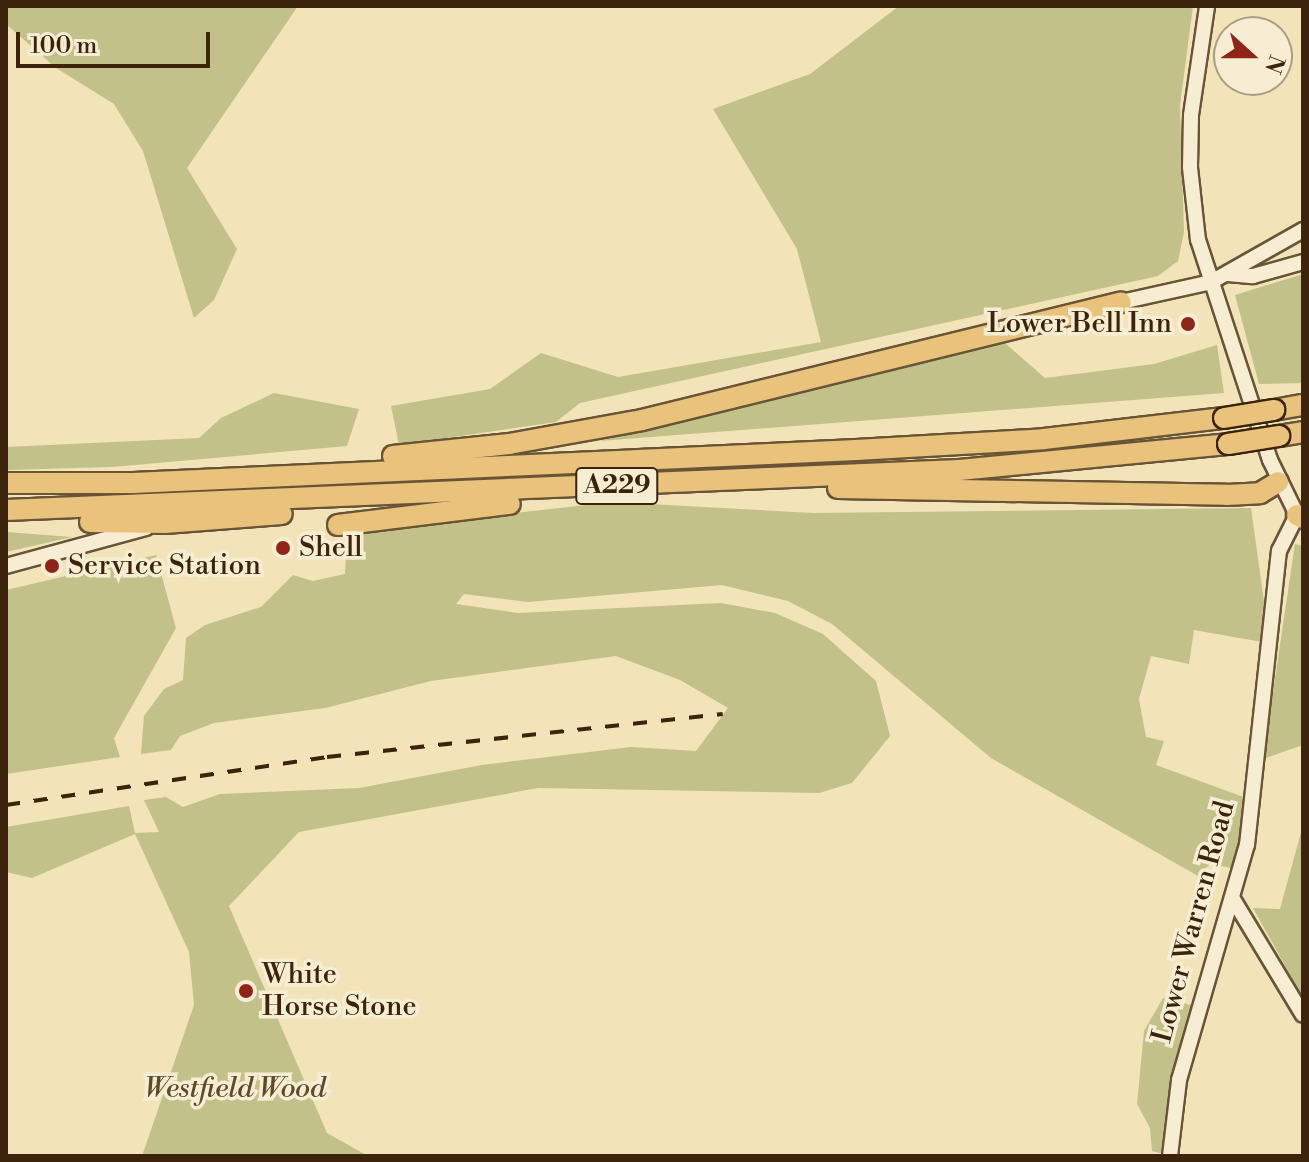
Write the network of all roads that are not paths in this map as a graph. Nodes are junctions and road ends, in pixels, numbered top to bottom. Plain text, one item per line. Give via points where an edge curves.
1 (1207, 6) edge
2 (1303, 230) edge
3 (1303, 262) edge
4 (1228, 274) junction
5 (1211, 282) junction
6 (1121, 302) joint
7 (1303, 405) edge
8 (1303, 432) edge
9 (280, 474) junction
10 (783, 478) junction
11 (1278, 482) junction
12 (6, 483) edge
13 (677, 483) junction
14 (460, 494) junction
15 (6, 510) edge
16 (1300, 517) edge
17 (6, 520) edge
18 (165, 523) junction
19 (338, 525) dead end
20 (6, 566) edge
21 (1233, 899) junction
22 (1303, 1015) edge
23 (1170, 1156) edge

1 - 5 street via 1191,115 1190,167 1198,240
2 - 4 street
3 - 4 street via 1253,276
4 - 5 street
5 - 6 street
5 - 11 street
6 - 9 highway via 642,420 435,453 311,462
7 - 9 highway, A229, bridge via 1028,440
8 - 10 highway, A229, bridge via 1074,462
9 - 12 highway, A229
10 - 11 highway via 817,487 1227,495 1260,493
10 - 13 highway, A229
11 - 16 street
13 - 14 highway, A229
13 - 19 highway
14 - 15 highway, A229
14 - 18 highway via 381,508
16 - 21 street, Lower Warren Road via 1279,551 1253,811
17 - 18 highway
18 - 20 street
21 - 22 street
21 - 23 street, Lower Warren Road via 1181,1069

